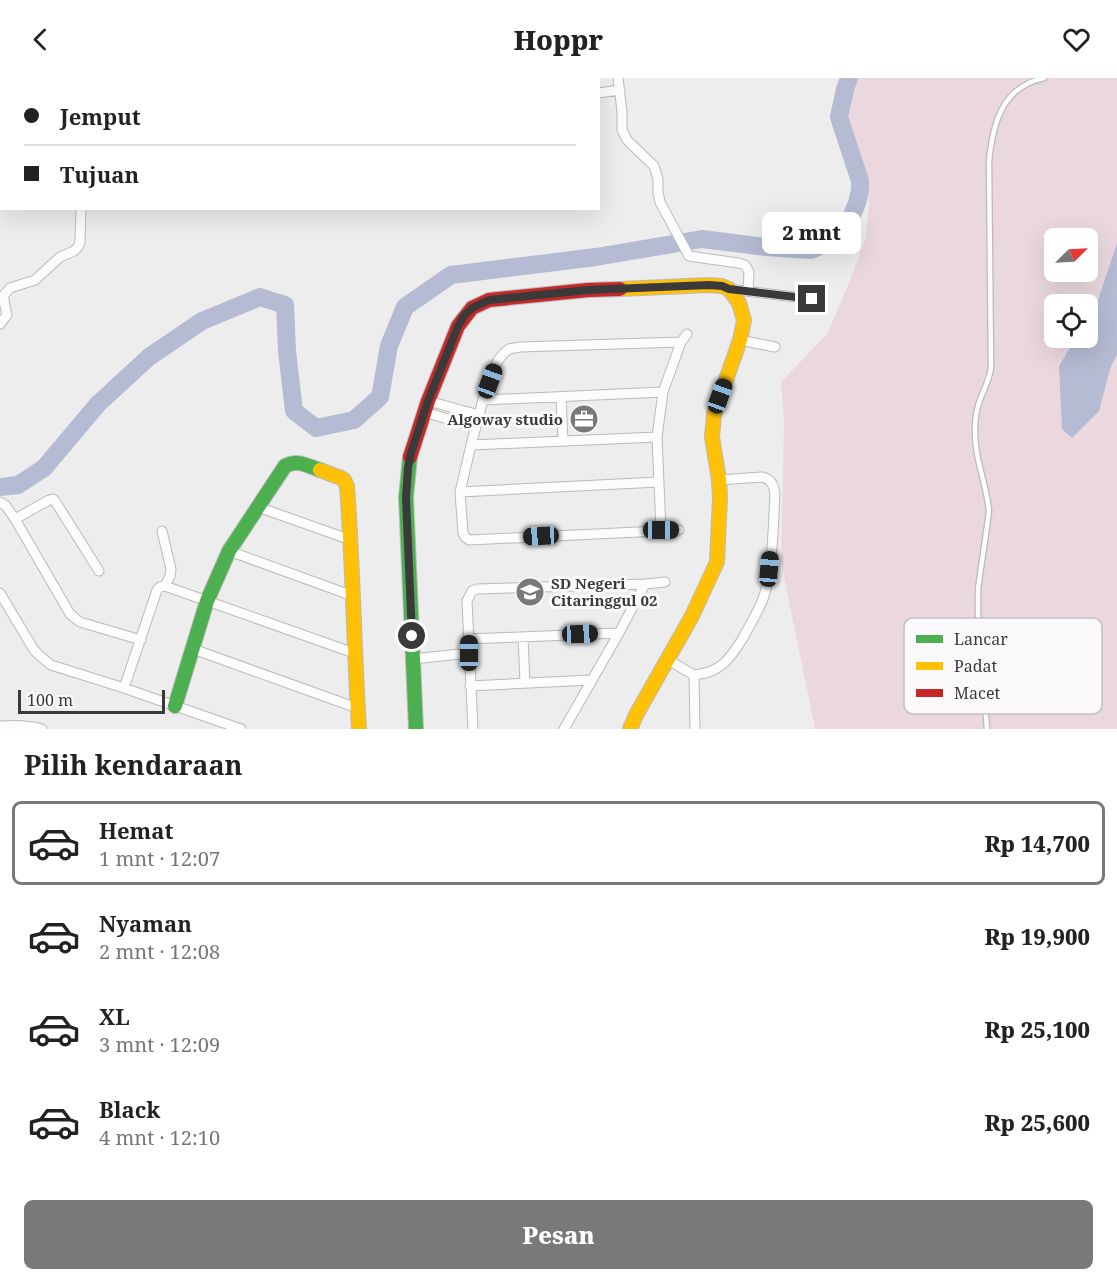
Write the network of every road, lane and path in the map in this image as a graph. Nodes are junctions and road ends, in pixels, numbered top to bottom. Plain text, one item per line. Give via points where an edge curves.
1 (618, 78) edge
2 (1044, 78) edge
3 (620, 90) junction
4 (600, 93) edge
5 (81, 210) edge
6 (729, 289) junction
7 (748, 291) junction
8 (812, 299) dead end
9 (0, 324) edge
10 (740, 340) junction
11 (775, 346) dead end
12 (663, 392) junction
13 (561, 397) junction
14 (483, 400) junction
15 (426, 406) junction
16 (479, 415) junction
17 (475, 427) junction
18 (657, 437) junction
19 (563, 441) junction
20 (471, 445) junction
21 (719, 480) junction
22 (659, 482) junction
23 (460, 492) junction
24 (0, 502) edge
25 (258, 507) junction
26 (15, 519) junction
27 (661, 530) junction
28 (679, 530) dead end
29 (162, 531) dead end
30 (351, 540) junction
31 (229, 551) junction
32 (99, 571) dead end
33 (664, 582) dead end
34 (645, 584) junction
35 (165, 586) junction
36 (0, 593) edge
37 (353, 596) junction
38 (207, 601) junction
39 (978, 618) edge
40 (619, 633) junction
41 (523, 637) junction
42 (469, 639) junction
43 (141, 640) junction
44 (193, 649) junction
45 (354, 653) junction
46 (469, 653) junction
47 (413, 659) junction
48 (668, 660) junction
49 (694, 675) junction
50 (591, 680) junction
51 (525, 683) junction
52 (470, 686) junction
53 (124, 688) junction
54 (176, 706) junction
55 (357, 708) junction
56 (986, 714) edge
57 (0, 726) edge
58 (42, 729) edge
59 (241, 729) edge
60 (359, 729) edge
61 (416, 729) edge
62 (473, 729) edge
63 (564, 729) edge
64 (630, 729) edge
65 (695, 729) edge
66 (987, 729) edge

1 - 3 street
2 - 39 lane via 1018,88 1010,97 991,140 991,367 976,414 975,431 989,512 978,589
3 - 4 street
3 - 7 street via 621,130 654,166 660,202 689,256 745,265 749,272
5 - 9 street via 78,247 60,257 36,280 10,288 4,295 6,315
6 - 7 street
6 - 10 street via 742,311
6 - 15 street via 709,285 588,290 481,303 458,326
7 - 8 street
10 - 11 street
10 - 21 street via 712,425
12 - 13 street
12 - 14 street via 684,338 509,350 497,362
12 - 18 street
13 - 14 street
13 - 19 street
14 - 16 street
15 - 16 street
15 - 17 street
15 - 47 street via 411,453 406,489
16 - 17 street
17 - 20 street
18 - 19 street
18 - 22 street
19 - 20 street
20 - 23 street
21 - 48 street via 717,562
21 - 49 street via 762,477 773,485 768,576 757,613 732,656 716,669
22 - 23 street
22 - 27 street
23 - 27 street via 463,533 470,540
24 - 26 street
25 - 30 street
25 - 30 street via 285,466 297,462 344,480 348,486
25 - 31 street
26 - 32 street via 53,499
26 - 43 street via 74,619
27 - 28 street
29 - 35 street via 171,569
30 - 37 street
31 - 37 street
31 - 38 street
33 - 34 street
34 - 40 street
34 - 42 street via 477,589 467,600
35 - 38 street
35 - 43 street via 157,590
36 - 53 street via 34,650 45,661
37 - 45 street
38 - 44 street
38 - 45 street
40 - 41 street
40 - 50 street
41 - 42 street
41 - 51 street
42 - 46 street
43 - 53 street
44 - 54 street
44 - 55 street
45 - 55 street
46 - 47 street
46 - 52 street
47 - 61 street
48 - 49 street
48 - 64 street
49 - 65 street
50 - 51 street
50 - 63 street
51 - 52 street
52 - 62 street
53 - 54 street
54 - 59 street
55 - 60 street
56 - 66 lane
57 - 58 street

